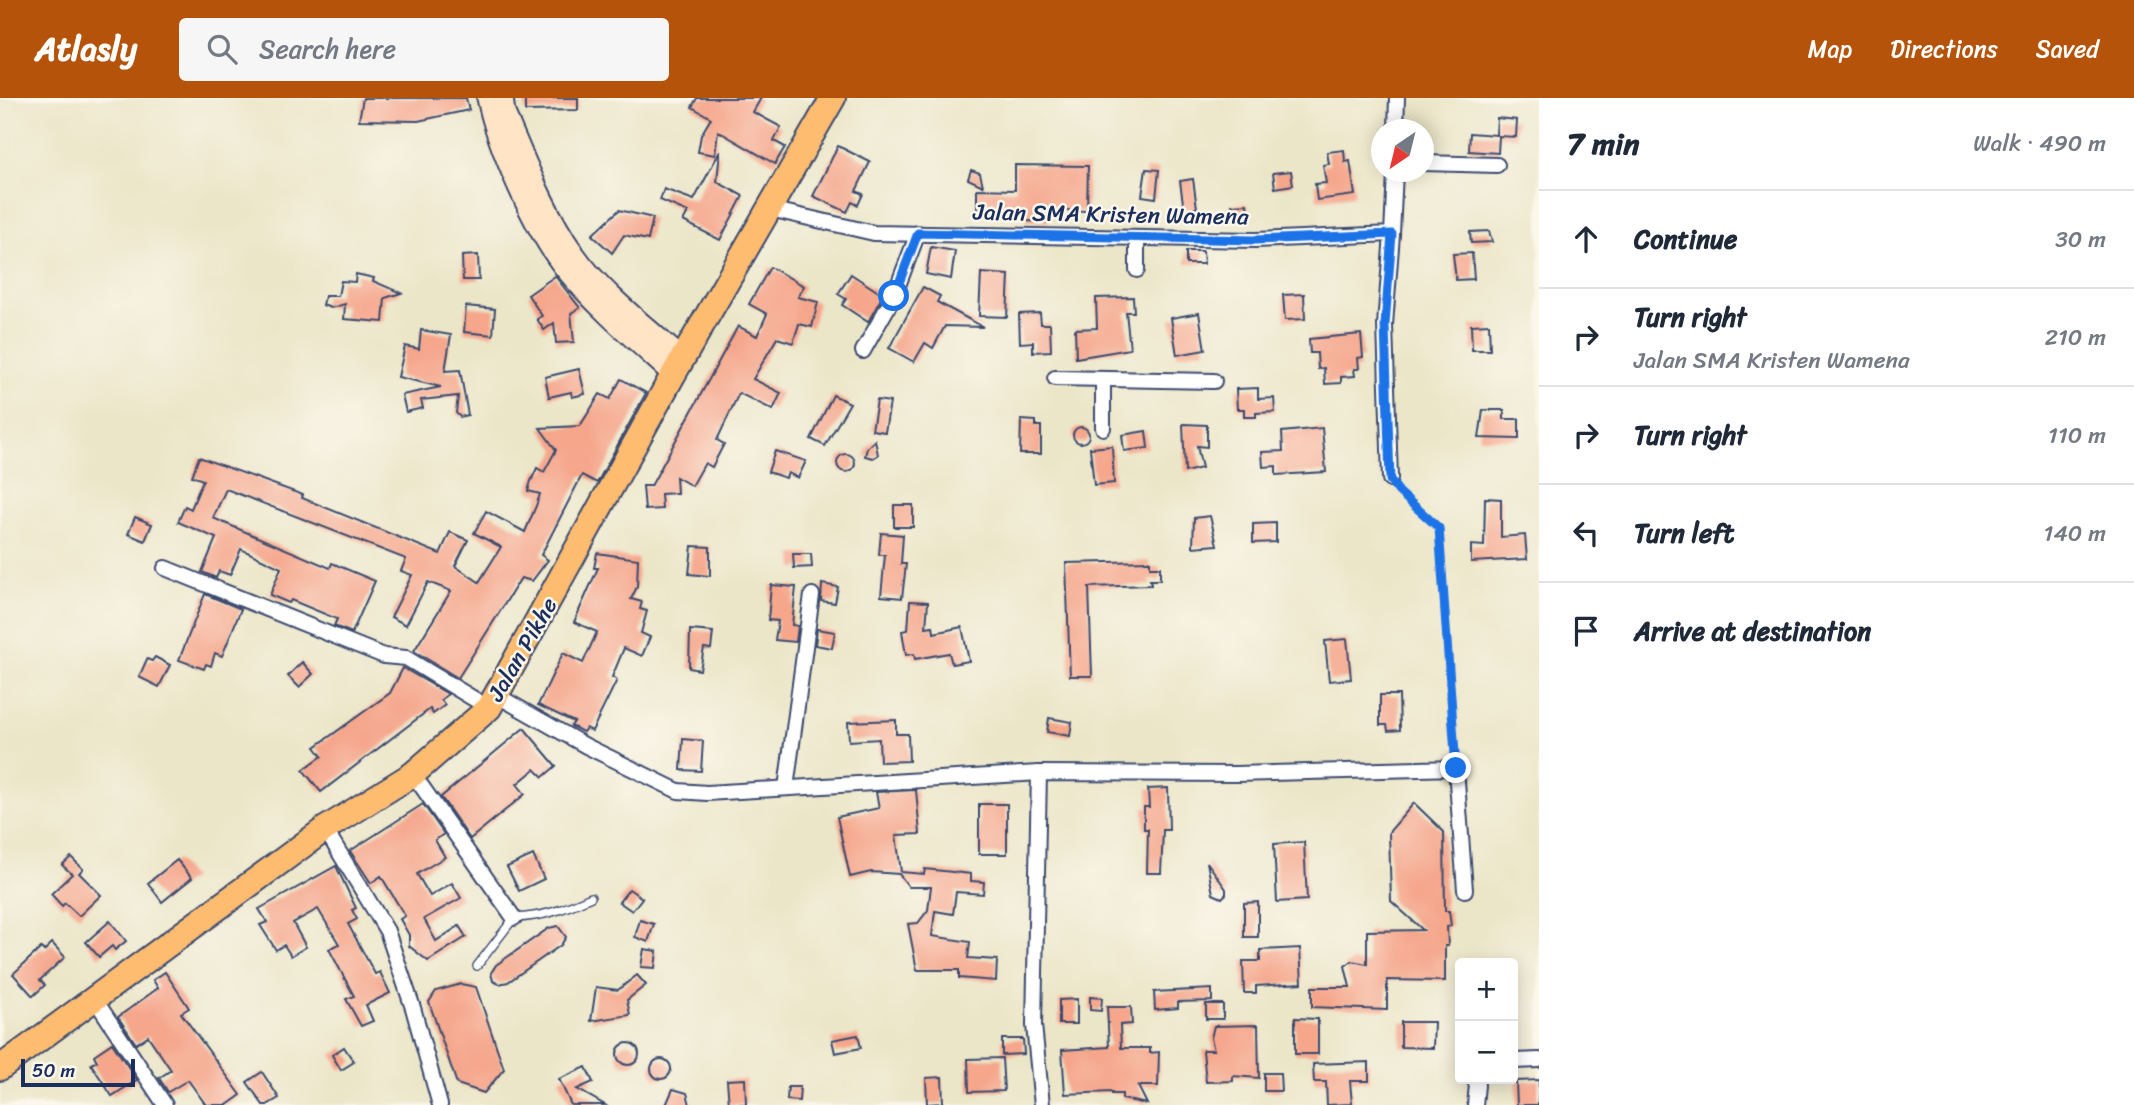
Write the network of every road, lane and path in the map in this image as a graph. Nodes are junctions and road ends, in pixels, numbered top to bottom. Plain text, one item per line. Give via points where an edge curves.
1 (487, 98) edge
2 (503, 98) edge
3 (833, 98) edge
4 (1397, 98) edge
5 (1396, 119) edge
6 (1434, 163) edge
7 (1497, 165) dead end
8 (1395, 182) edge
9 (770, 209) junction
10 (918, 233) junction
11 (1392, 234) junction
12 (1137, 238) junction
13 (1137, 270) dead end
14 (863, 351) dead end
15 (678, 367) junction
16 (1055, 378) dead end
17 (1103, 381) junction
18 (1214, 381) dead end
19 (1102, 428) dead end
20 (1390, 480) joint
21 (165, 568) dead end
22 (812, 595) dead end
23 (494, 702) junction
24 (1456, 768) junction
25 (1039, 773) junction
26 (413, 774) junction
27 (786, 788) junction
28 (325, 829) junction
29 (1465, 890) dead end
30 (591, 897) dead end
31 (514, 918) junction
32 (477, 966) dead end
33 (93, 998) junction
34 (1539, 1060) edge
35 (1518, 1061) edge
36 (0, 1068) edge
37 (1476, 1084) edge
38 (165, 1105) edge
39 (440, 1105) edge
40 (1042, 1105) edge
41 (1475, 1105) edge

1 - 15 main road via 538,226 565,268 614,320
2 - 15 main road via 505,113 550,216 576,256
3 - 9 highway, Jalan Pikhe
4 - 5 street
6 - 7 street
8 - 11 street
9 - 10 street, Jalan SMA Kristen Wamena via 874,233
9 - 15 highway, Jalan Pikhe
10 - 12 street, Jalan SMA Kristen Wamena
10 - 14 street via 894,296
11 - 12 street, Jalan SMA Kristen Wamena via 1255,240
11 - 20 street via 1385,325
12 - 13 street
15 - 23 highway, Jalan Pikhe
16 - 17 street
17 - 18 street
17 - 19 street
20 - 24 path via 1439,528
21 - 23 street via 384,656 406,658
22 - 27 street
23 - 26 highway, Jalan Pikhe
23 - 27 street via 678,791
24 - 25 street
24 - 29 street
25 - 27 street
25 - 40 street via 1034,1025
26 - 28 highway, Jalan Pikhe
26 - 31 street
28 - 33 highway, Jalan Pikhe
28 - 39 street via 387,931
30 - 31 lane via 548,915
31 - 32 lane
33 - 36 highway, Jalan Pikhe
33 - 38 street
34 - 35 street
37 - 41 street

